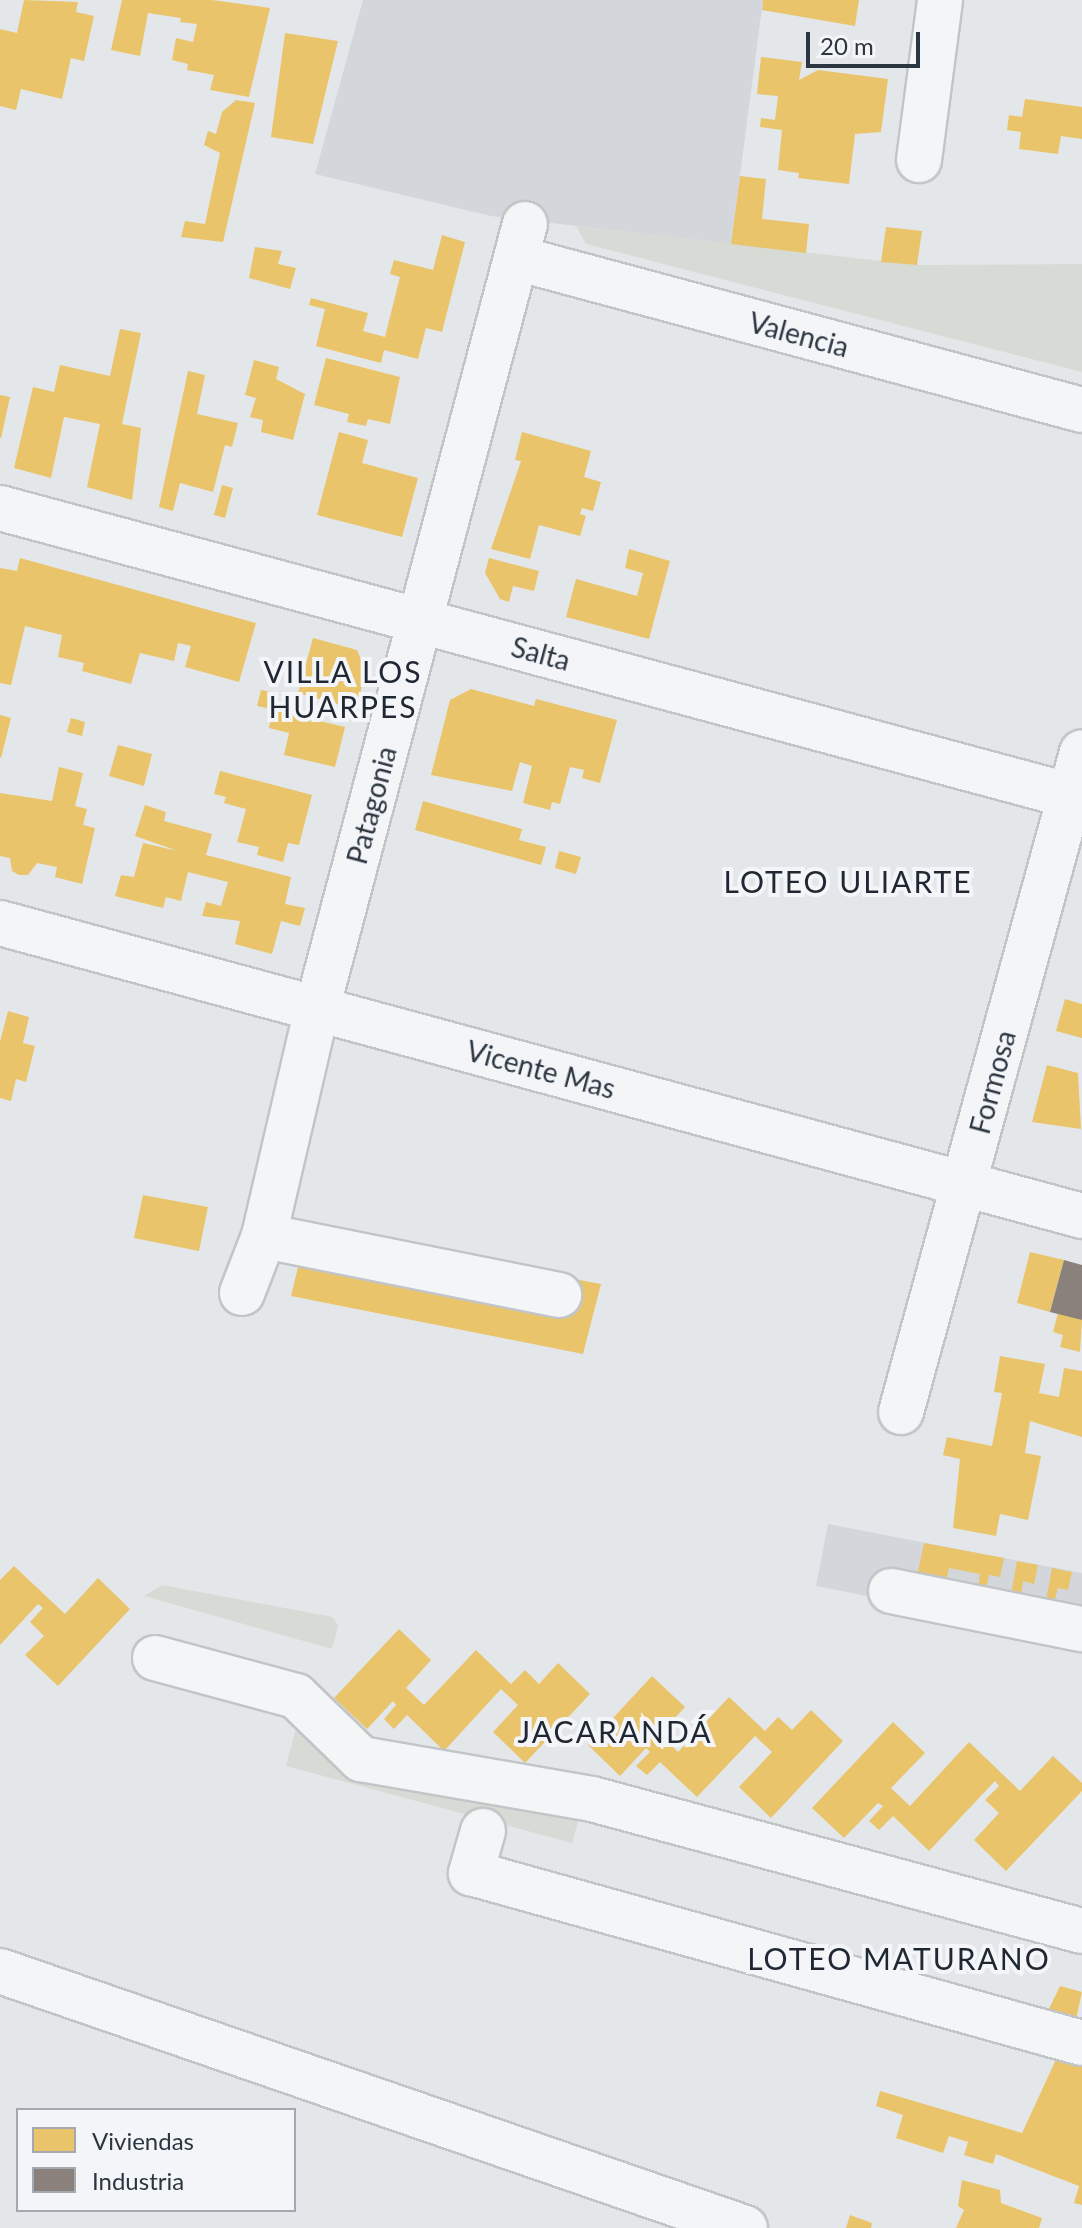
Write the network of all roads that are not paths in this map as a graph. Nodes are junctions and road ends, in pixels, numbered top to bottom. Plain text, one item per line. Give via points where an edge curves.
1 (940, 0) edge
2 (919, 160) dead end
3 (521, 241) joint
4 (1082, 410) edge
5 (0, 508) edge
6 (420, 621) junction
7 (1082, 752) edge
8 (1076, 797) edge
9 (0, 923) edge
10 (317, 1009) junction
11 (964, 1184) junction
12 (1082, 1216) edge
13 (264, 1236) junction
14 (242, 1293) dead end
15 (559, 1295) dead end
16 (901, 1412) dead end
17 (891, 1591) dead end
18 (1082, 1629) edge
19 (155, 1658) dead end
20 (483, 1831) dead end
21 (1082, 1931) edge
22 (0, 1971) edge
23 (1082, 2043) edge
24 (745, 2228) edge

1 - 2 street
3 - 4 street, Valencia
3 - 6 street, Patagonia
5 - 6 street, Salta
6 - 8 street, Salta
6 - 10 street, Patagonia
7 - 8 street, Formosa
8 - 11 street, Formosa
9 - 10 street, Vicente Mas
10 - 11 street, Vicente Mas
10 - 13 street, Patagonia
11 - 12 street, Vicente Mas
11 - 16 street, Formosa
13 - 14 street, Patagonia
13 - 15 street
17 - 18 street
19 - 21 street via 296,1696 361,1759 592,1799
20 - 23 street via 471,1873
22 - 24 street

